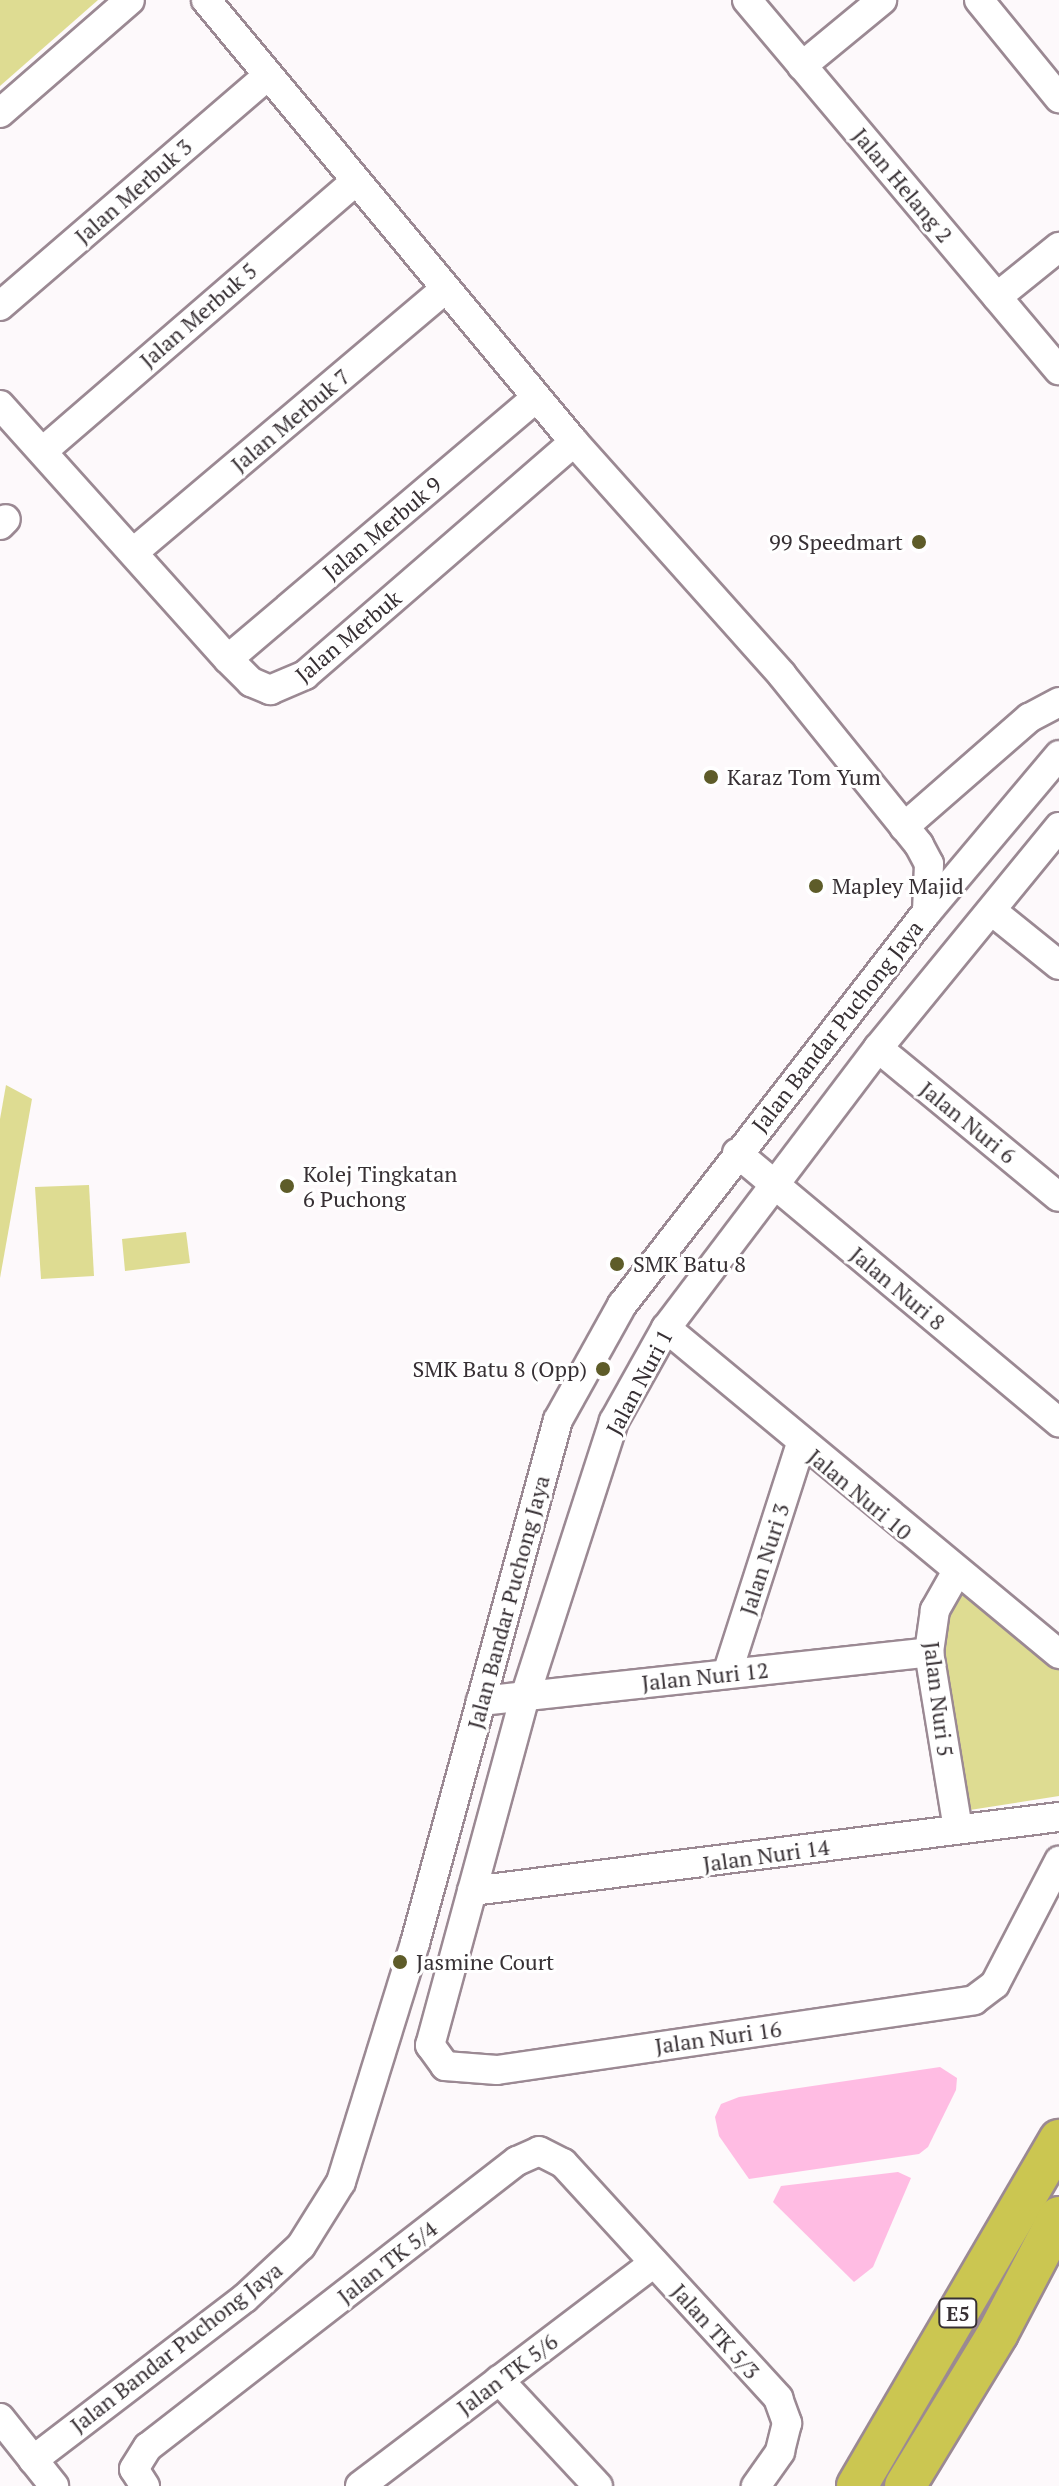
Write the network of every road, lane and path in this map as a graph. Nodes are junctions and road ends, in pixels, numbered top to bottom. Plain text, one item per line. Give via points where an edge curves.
1 (130, 0) edge
2 (206, 0) edge
3 (747, 0) edge
4 (882, 0) edge
5 (979, 0) edge
6 (802, 66) junction
7 (267, 76) junction
8 (1059, 98) edge
9 (0, 113) edge
10 (356, 181) junction
11 (1059, 247) edge
12 (445, 289) junction
13 (997, 297) junction
14 (0, 306) edge
15 (1059, 370) edge
16 (536, 398) junction
17 (0, 405) edge
18 (574, 442) junction
19 (43, 451) junction
20 (135, 551) junction
21 (228, 659) junction
22 (1059, 702) edge
23 (1059, 755) edge
24 (1059, 771) edge
25 (1021, 802) junction
26 (904, 827) junction
27 (1059, 827) edge
28 (992, 911) junction
29 (927, 912) junction
30 (1059, 965) edge
31 (878, 1048) junction
32 (737, 1153) junction
33 (775, 1185) junction
34 (1059, 1197) edge
35 (666, 1328) junction
36 (1059, 1422) edge
37 (801, 1444) junction
38 (956, 1573) junction
39 (929, 1652) junction
40 (1059, 1654) edge
41 (727, 1674) junction
42 (525, 1696) junction
43 (481, 1701) junction
44 (1059, 1817) edge
45 (958, 1829) junction
46 (1059, 1861) edge
47 (472, 1891) junction
48 (430, 2045) joint
49 (1059, 2140) edge
50 (1059, 2217) edge
51 (654, 2263) junction
52 (499, 2380) junction
53 (0, 2418) edge
54 (33, 2460) junction
55 (362, 2485) edge
56 (54, 2486) edge
57 (145, 2486) edge
58 (598, 2486) edge
59 (756, 2486) edge
60 (857, 2486) edge
61 (905, 2486) edge

1 - 9 street
2 - 7 street
3 - 6 street, Jalan Helang 2
4 - 6 street
5 - 8 street
6 - 13 street, Jalan Helang 2
7 - 10 street
7 - 14 street, Jalan Merbuk 3
10 - 12 street
10 - 19 street, Jalan Merbuk 5
11 - 13 street
12 - 16 street
12 - 20 street, Jalan Merbuk 7
13 - 15 street, Jalan Helang 2
16 - 18 street
16 - 21 street, Jalan Merbuk 9
17 - 19 street, Jalan Merbuk
18 - 21 street, Jalan Merbuk via 293,683 259,688
18 - 26 street via 782,675
19 - 20 street, Jalan Merbuk
20 - 21 street, Jalan Merbuk
22 - 26 street via 1029,718
23 - 25 street, Jalan Bandar Puchong Jaya
24 - 25 street
25 - 29 street, Jalan Bandar Puchong Jaya
26 - 29 street via 929,864
27 - 28 street, Jalan Nuri 1
28 - 30 street
28 - 31 street, Jalan Nuri 1
29 - 32 street, Jalan Bandar Puchong Jaya
31 - 33 street, Jalan Nuri 1
31 - 34 street, Jalan Nuri 6
32 - 33 street, Jalan Nuri 8
32 - 43 street, Jalan Bandar Puchong Jaya via 622,1305 558,1420
33 - 35 street, Jalan Nuri 1
33 - 36 street, Jalan Nuri 8
35 - 37 street, Jalan Nuri 10
35 - 42 street, Jalan Nuri 1 via 614,1421
37 - 38 street, Jalan Nuri 10
37 - 41 street, Jalan Nuri 3
38 - 39 street, Jalan Nuri 5 via 935,1610
38 - 40 street, Jalan Nuri 10
39 - 41 street, Jalan Nuri 12
39 - 45 street, Jalan Nuri 5
41 - 42 street, Jalan Nuri 12
42 - 43 street, Jalan Nuri 12
42 - 47 street, Jalan Nuri 1
43 - 54 street, Jalan Bandar Puchong Jaya via 341,2182 301,2246 245,2298
44 - 45 street, Jalan Nuri 14
45 - 47 street, Jalan Nuri 14
46 - 48 street, Jalan Nuri 16 via 1004,1970 974,2000 497,2070 445,2066
47 - 48 street, Jalan Nuri 1
49 - 60 highway, E5
50 - 61 highway, E5 via 998,2333
51 - 52 street, Jalan TK 5/6
51 - 57 street, Jalan TK 5/4 via 563,2163 539,2151 517,2161 148,2447 134,2469
51 - 59 street, Jalan TK 5/3 via 778,2398 787,2423
52 - 55 street, Jalan TK 5/6
52 - 58 street
53 - 54 street
54 - 56 street

